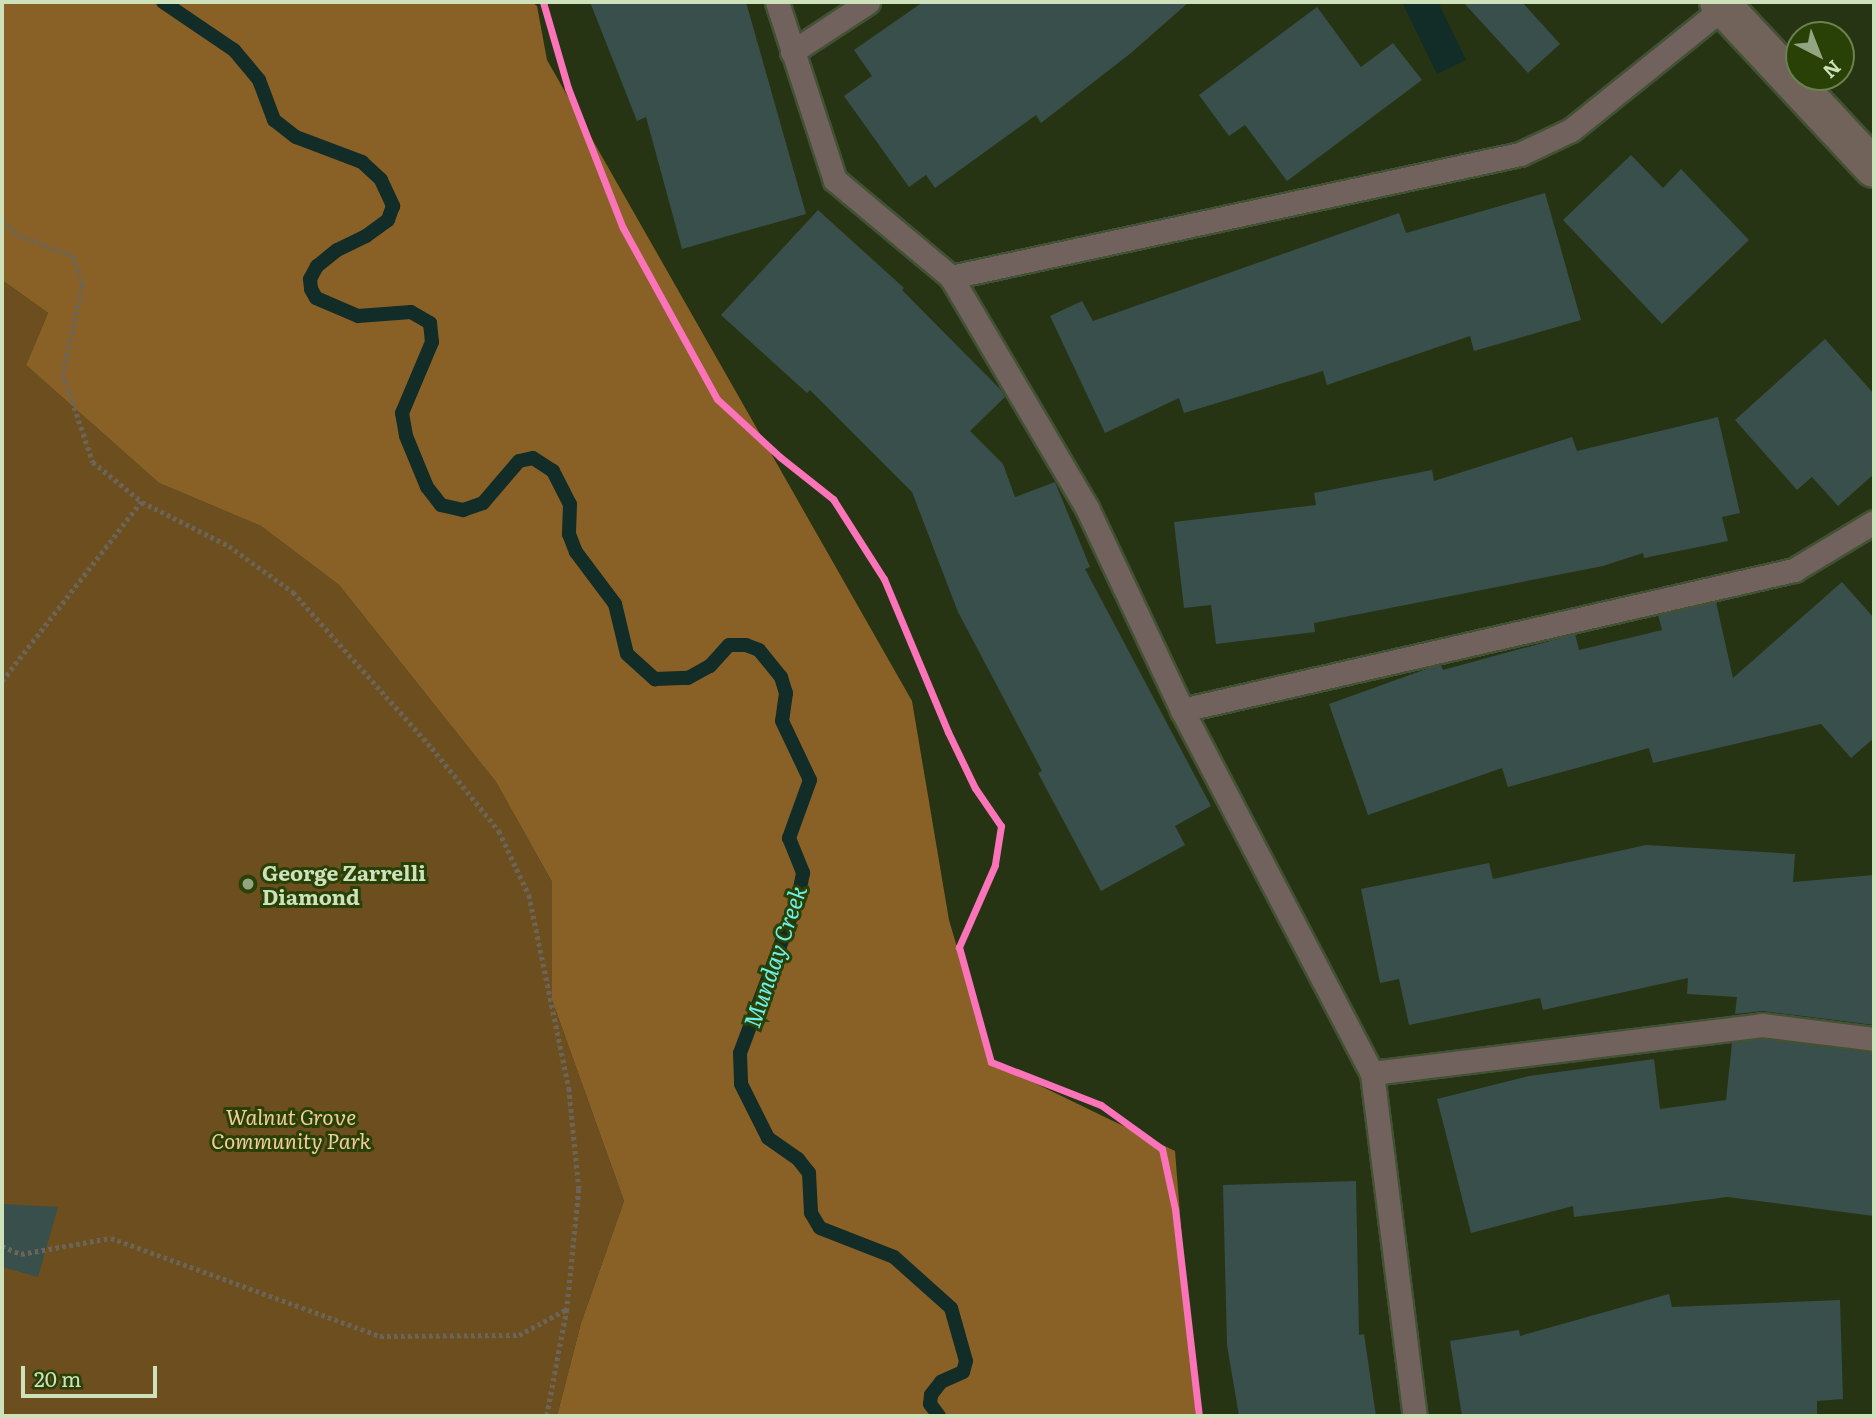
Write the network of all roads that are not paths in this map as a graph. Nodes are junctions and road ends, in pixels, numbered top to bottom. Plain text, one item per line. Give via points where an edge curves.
1 (778, 2) edge
2 (867, 2) edge
3 (1722, 4) edge
4 (792, 52) junction
5 (1874, 167) edge
6 (951, 277) junction
7 (1874, 522) edge
8 (1182, 710) junction
9 (1874, 1038) edge
10 (1372, 1073) junction
11 (1415, 1416) edge

1 - 4 lane
2 - 4 lane
3 - 5 main road
3 - 6 lane via 1571,130 1520,154
4 - 6 lane via 835,180
6 - 8 lane via 1087,508
7 - 8 lane via 1794,570
8 - 10 lane
9 - 10 lane via 1762,1025
10 - 11 lane

